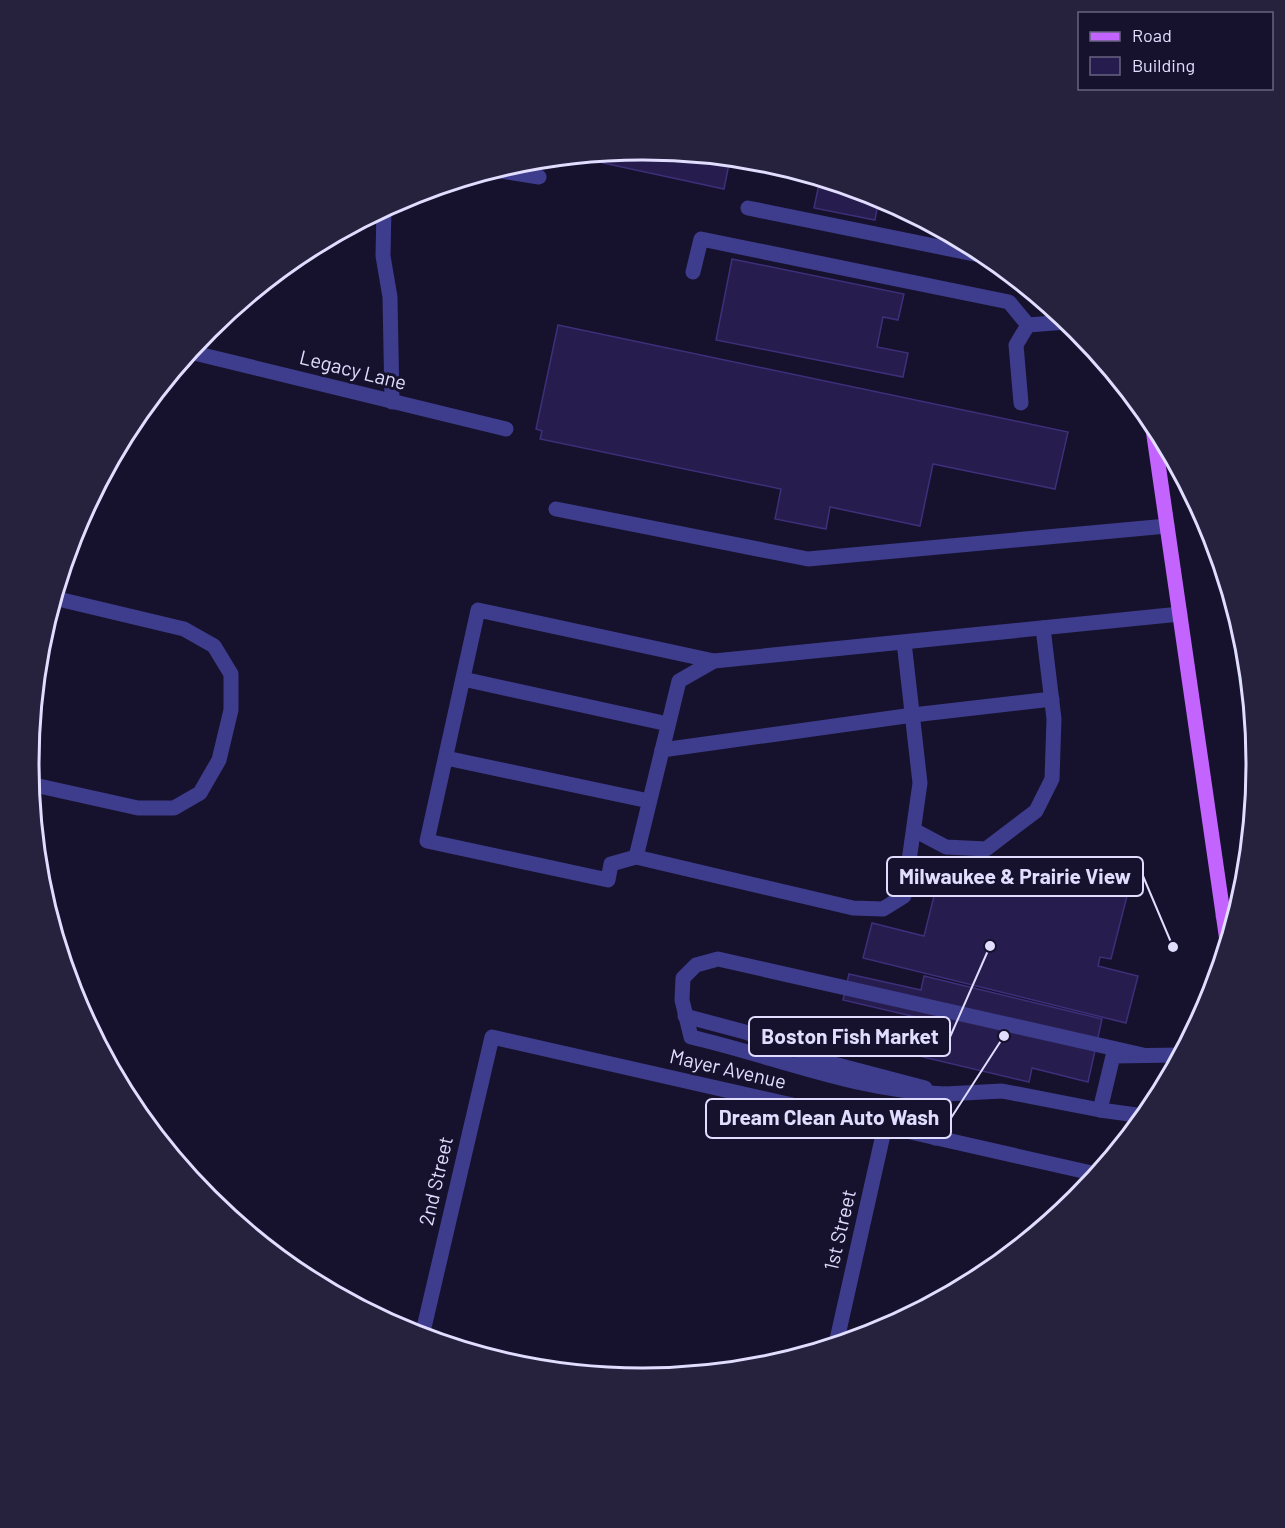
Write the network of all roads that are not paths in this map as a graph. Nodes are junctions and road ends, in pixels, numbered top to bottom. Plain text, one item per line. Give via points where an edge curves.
1 (518, 174) edge
2 (539, 177) dead end
3 (748, 208) dead end
4 (384, 219) edge
5 (961, 251) edge
6 (693, 272) dead end
7 (1054, 323) edge
8 (1028, 325) junction
9 (200, 354) edge
10 (392, 402) junction
11 (1021, 403) dead end
12 (506, 429) dead end
13 (1156, 447) edge
14 (556, 508) dead end
15 (1167, 526) junction
16 (62, 600) edge
17 (1180, 614) junction
18 (1043, 628) junction
19 (904, 642) junction
20 (714, 661) junction
21 (463, 679) junction
22 (1052, 699) junction
23 (913, 715) junction
24 (668, 724) junction
25 (662, 750) junction
26 (446, 758) junction
27 (40, 786) edge
28 (649, 801) junction
29 (914, 830) junction
30 (636, 857) junction
31 (1229, 903) edge
32 (492, 1037) joint
33 (1143, 1055) junction
34 (1171, 1055) edge
35 (945, 1094) junction
36 (1100, 1110) junction
37 (1133, 1114) edge
38 (885, 1126) junction
39 (935, 1138) junction
40 (1087, 1172) edge
41 (424, 1326) edge
42 (838, 1334) edge

1 - 2 street
3 - 5 street
4 - 10 street
6 - 8 street via 701,239 1009,302
7 - 8 street
8 - 11 street via 1016,345
9 - 10 street, Legacy Lane
10 - 12 street, Legacy Lane
13 - 15 main road
14 - 15 street via 808,559
15 - 17 main road
16 - 27 street via 184,629 214,646 231,674 231,710 219,760 200,793 174,808 138,808
17 - 18 street
17 - 31 main road
18 - 19 street
18 - 22 street
19 - 20 street
19 - 23 street
20 - 21 street via 478,610
20 - 24 street via 679,681
21 - 24 street
21 - 26 street
22 - 23 street
22 - 29 street via 1052,778 1036,811 986,849 946,847
23 - 25 street
23 - 29 street via 920,783
24 - 25 street
25 - 28 street
26 - 28 street
26 - 30 street via 427,841 608,880 611,864
28 - 30 street
29 - 30 street via 904,896 884,909 853,908
32 - 38 street, Mayer Avenue
32 - 41 street, 2nd Street
33 - 34 street
33 - 35 street via 718,959 696,965 683,978 682,1000 691,1037 903,1093
33 - 36 street via 1113,1056
35 - 36 street via 1002,1091
35 - 39 street
36 - 37 street
38 - 39 street, Mayer Avenue
38 - 42 street, 1st Street
39 - 40 street, Mayer Avenue

